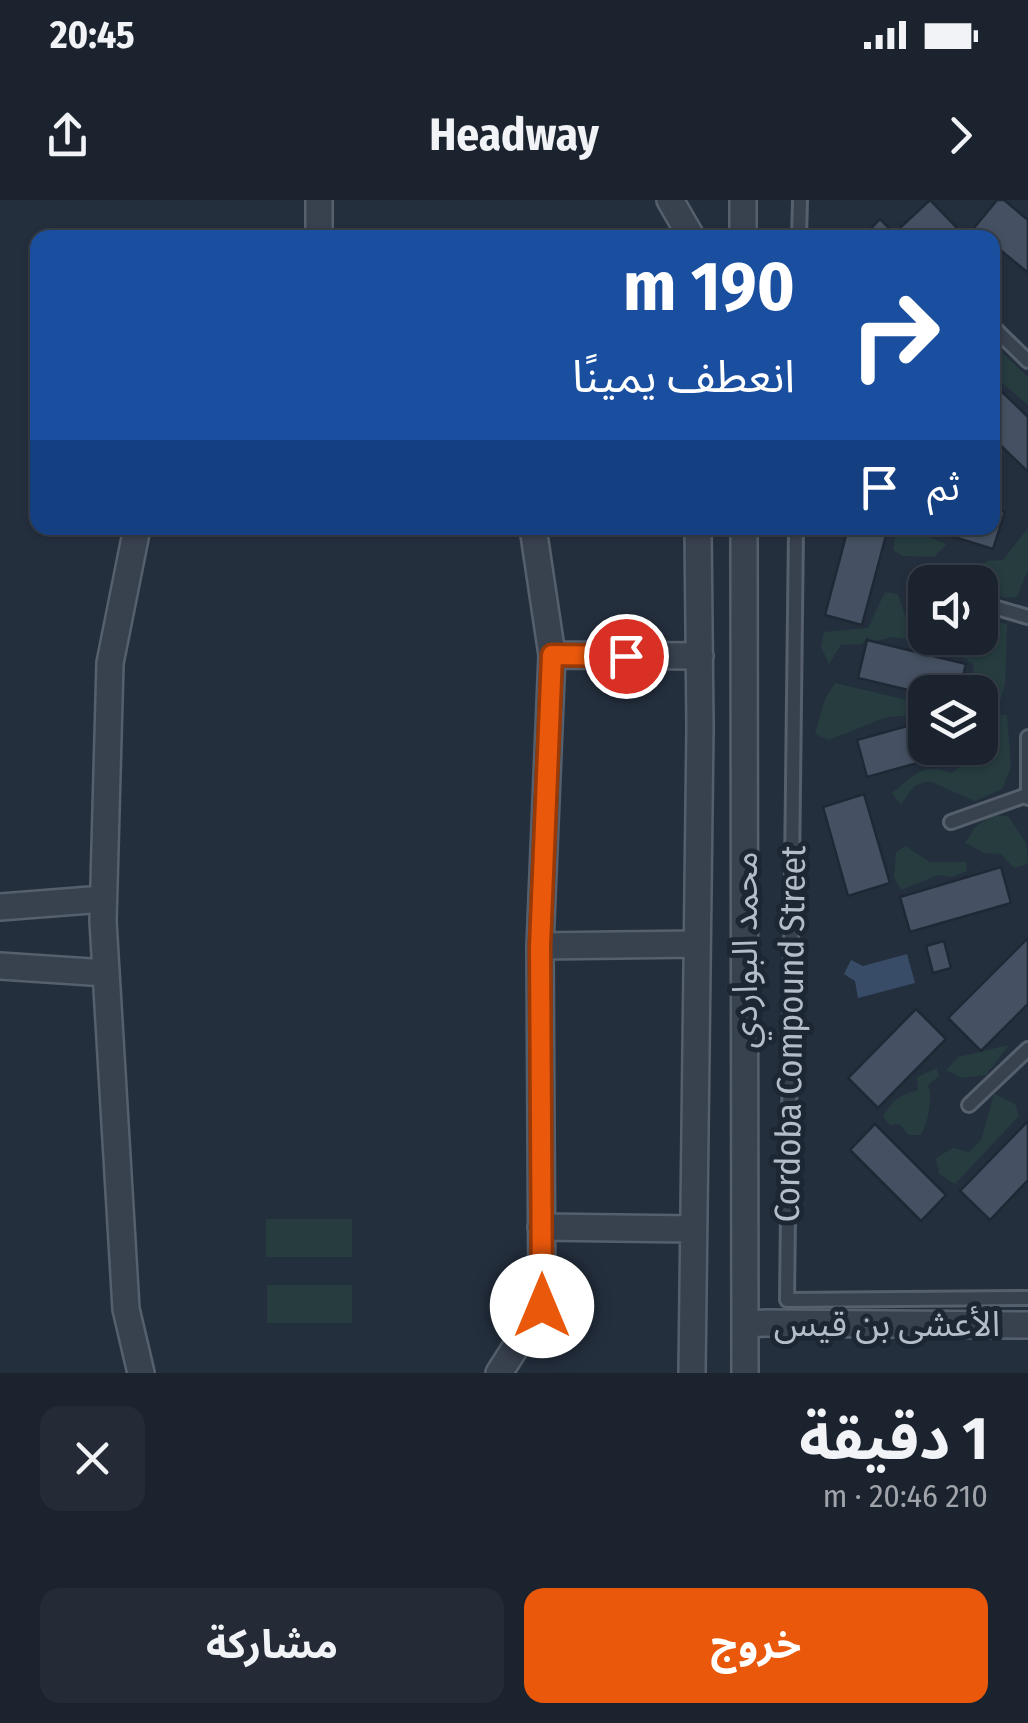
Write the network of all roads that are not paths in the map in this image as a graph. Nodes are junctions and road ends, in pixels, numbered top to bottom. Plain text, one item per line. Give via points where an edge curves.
1 (319, 200) edge
2 (670, 200) edge
3 (743, 200) edge
4 (800, 200) edge
5 (319, 230) edge
6 (687, 230) edge
7 (743, 230) edge
8 (799, 230) edge
9 (1000, 334) edge
10 (1028, 361) edge
11 (136, 535) edge
12 (534, 535) edge
13 (698, 535) edge
14 (744, 535) edge
15 (796, 535) edge
16 (998, 608) edge
17 (1028, 617) edge
18 (552, 655) junction
19 (700, 656) junction
20 (1028, 737) edge
21 (1027, 796) edge
22 (952, 822) dead end
23 (104, 899) junction
24 (0, 907) edge
25 (697, 944) junction
26 (540, 946) junction
27 (0, 966) edge
28 (106, 973) junction
29 (1028, 1049) edge
30 (970, 1105) dead end
31 (542, 1227) junction
32 (694, 1229) junction
33 (1028, 1298) edge
34 (746, 1323) junction
35 (1028, 1325) edge
36 (141, 1373) edge
37 (500, 1373) edge
38 (692, 1373) edge
39 (745, 1373) edge

1 - 5 street
2 - 6 street
3 - 7 street
4 - 8 lane
9 - 10 lane
11 - 23 street via 110,663
12 - 18 street
13 - 19 street
14 - 34 street, محمد البواردي
15 - 33 lane, Cordoba Compound Street via 786,1300
16 - 17 lane
18 - 19 street
18 - 26 street
19 - 25 street
20 - 21 lane
21 - 22 lane
23 - 24 street
23 - 28 street
25 - 26 street
25 - 32 street
26 - 31 street
27 - 28 street
28 - 36 street via 126,1309
29 - 30 lane
31 - 32 street
31 - 37 street via 542,1306
32 - 38 street
34 - 35 street, الأعشى بن قيس
34 - 39 street, محمد البواردي

